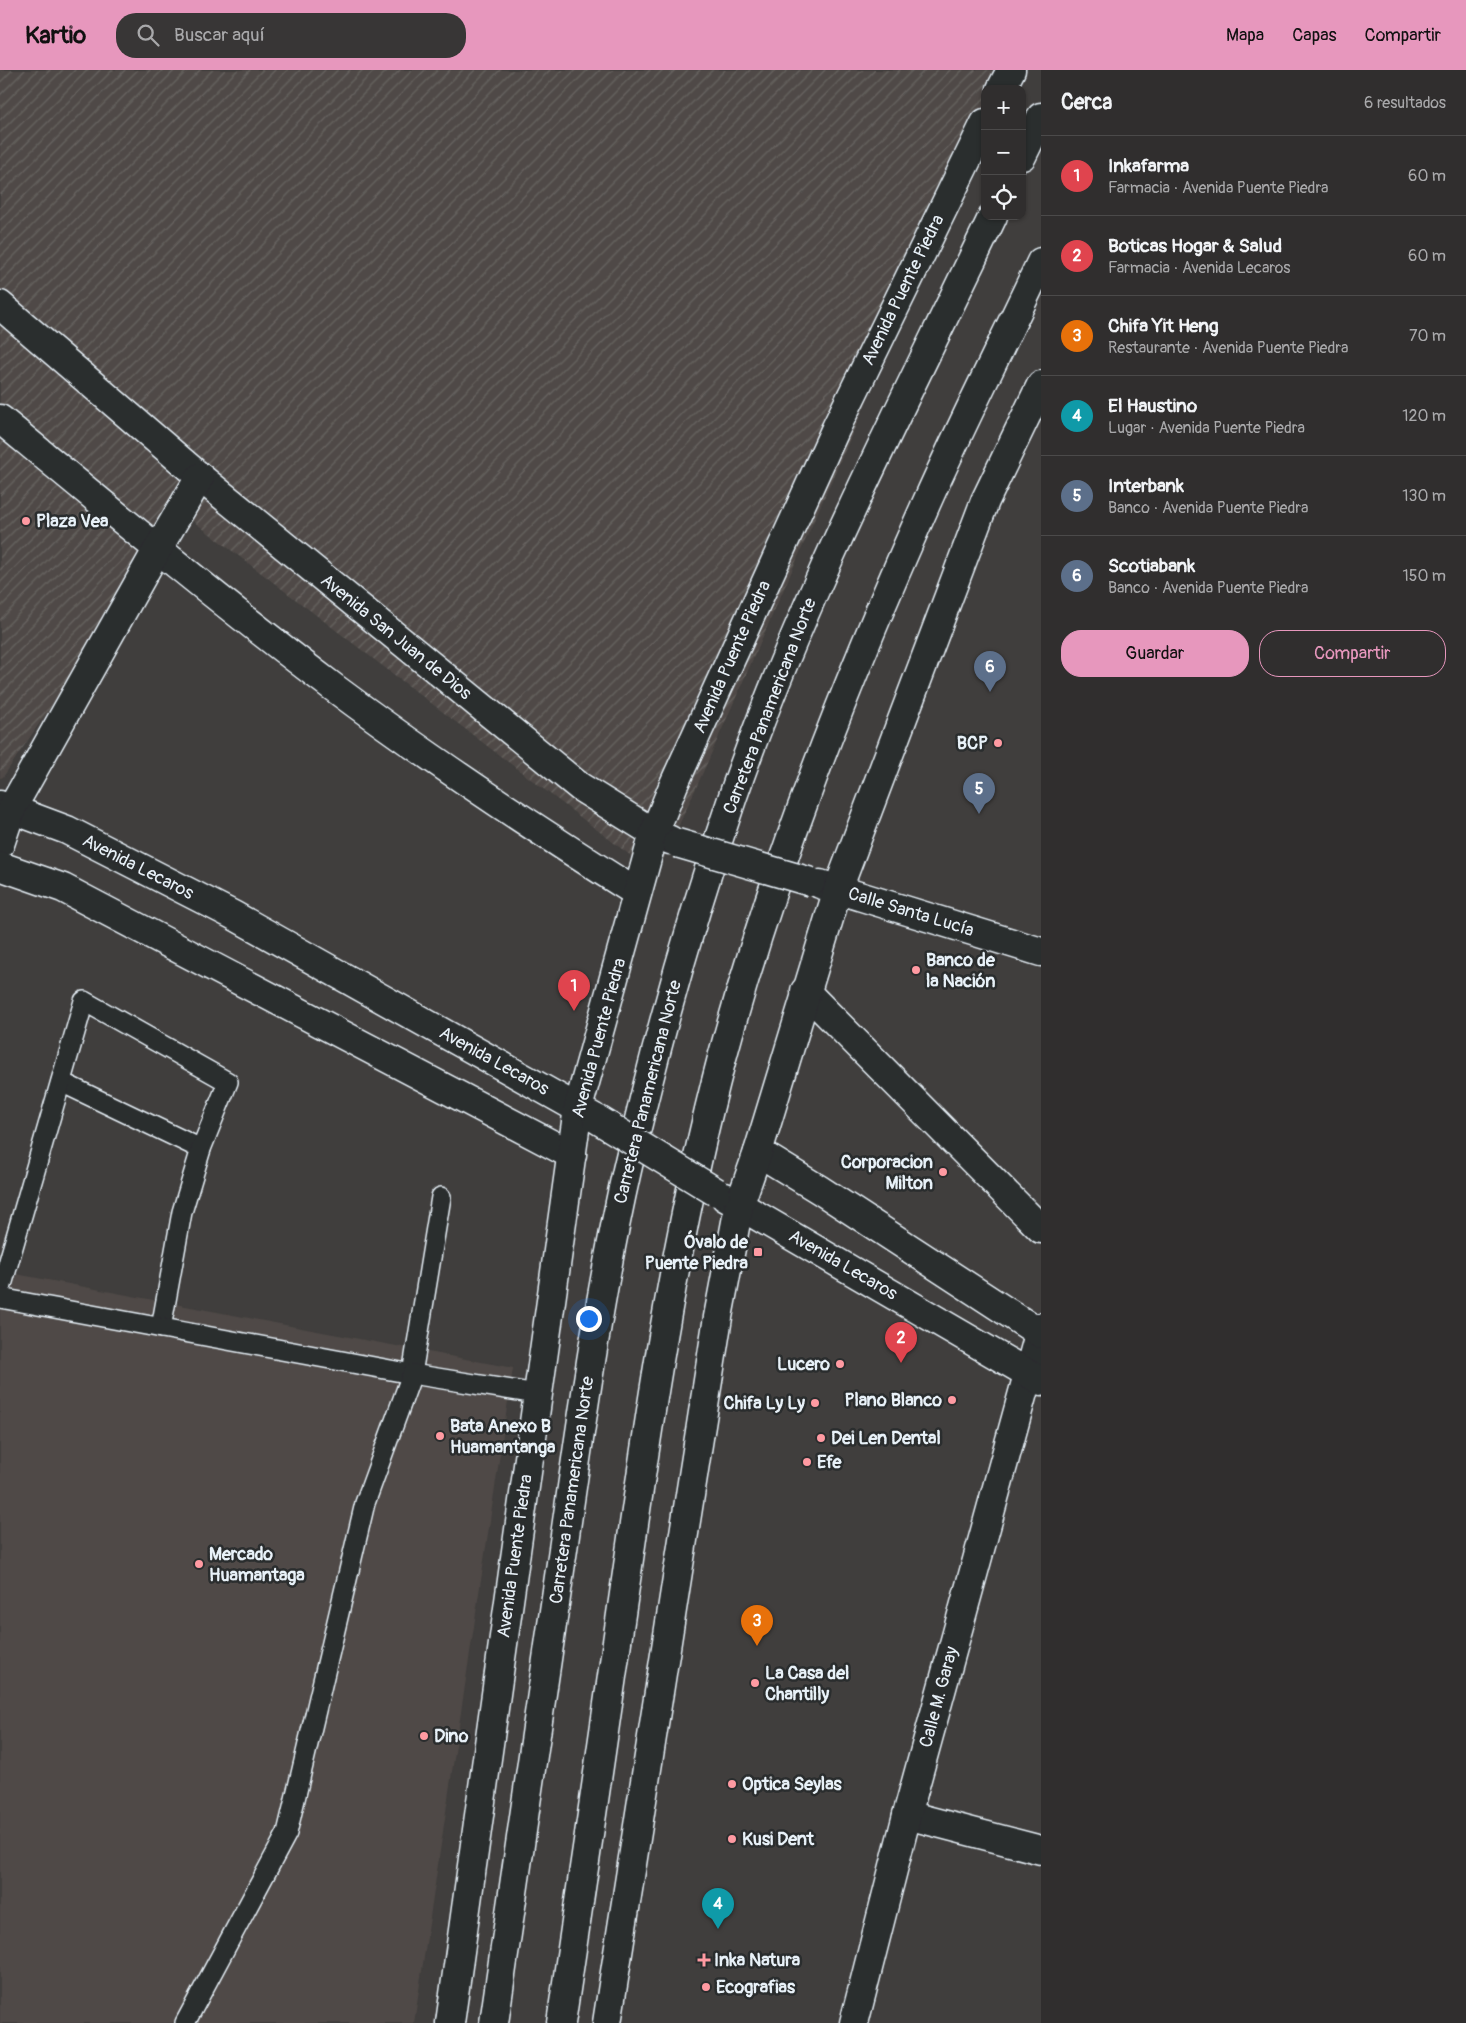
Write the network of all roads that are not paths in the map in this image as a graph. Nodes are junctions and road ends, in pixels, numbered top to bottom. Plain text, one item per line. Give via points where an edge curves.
1 (1011, 70) edge
2 (1003, 85) edge
3 (1041, 117) edge
4 (982, 130) edge
5 (1026, 148) edge
6 (991, 220) edge
7 (1041, 262) edge
8 (0, 305) edge
9 (1041, 385) edge
10 (0, 419) edge
11 (200, 477) junction
12 (157, 550) junction
13 (6, 806) edge
14 (665, 838) junction
15 (0, 844) edge
16 (0, 866) edge
17 (838, 889) junction
18 (637, 894) junction
19 (1041, 952) edge
20 (805, 991) junction
21 (61, 1082) junction
22 (588, 1113) junction
23 (201, 1149) junction
24 (758, 1152) junction
25 (572, 1155) junction
26 (441, 1198) dead end
27 (727, 1199) junction
28 (1041, 1229) edge
29 (0, 1292) edge
30 (0, 1298) edge
31 (161, 1328) junction
32 (1040, 1331) edge
33 (412, 1374) junction
34 (1034, 1377) edge
35 (537, 1394) junction
36 (908, 1815) junction
37 (1041, 1850) edge
38 (185, 2023) edge
39 (450, 2023) edge
40 (494, 2023) edge
41 (562, 2023) edge
42 (607, 2023) edge
43 (854, 2023) edge

1 - 2 main road
3 - 5 main road
4 - 14 main road, Avenida Puente Piedra via 836,428 674,784
6 - 40 main road, Carretera Panamericana Norte via 832,554 766,706 733,796 675,980 626,1173 603,1292
7 - 41 main road via 927,501 836,719 798,818 722,1058 678,1250 655,1377
8 - 11 main road, Avenida San Juan de Dios
9 - 17 main road via 985,502
10 - 12 main road
11 - 12 main road
11 - 14 main road, Avenida San Juan de Dios via 580,787
12 - 13 main road
12 - 18 main road via 334,688 528,825
13 - 15 main road
13 - 22 main road, Avenida Lecaros via 67,830 233,915
14 - 17 main road, Avenida San Juan de Dios, bridge
14 - 18 main road, Avenida Puente Piedra
16 - 25 main road via 63,888
17 - 19 main road, Calle Santa Lucía
17 - 20 main road
18 - 22 main road, Avenida Puente Piedra
20 - 24 main road
20 - 28 main road
21 - 23 lane
21 - 23 lane via 84,1001 228,1082
21 - 29 lane
22 - 25 main road, Avenida Puente Piedra
22 - 27 main road, Avenida Lecaros, bridge
23 - 31 lane via 182,1212
24 - 27 main road
24 - 32 main road
25 - 35 main road, Avenida Puente Piedra
26 - 33 lane
27 - 34 main road, Avenida Lecaros
27 - 42 main road via 718,1317
30 - 31 lane
31 - 33 lane
32 - 34 main road, Calle M. Garay
33 - 35 lane
33 - 38 lane via 365,1503 287,1833
34 - 36 main road, Calle M. Garay
35 - 39 main road, Avenida Puente Piedra
36 - 37 main road
36 - 43 main road, Calle M. Garay

